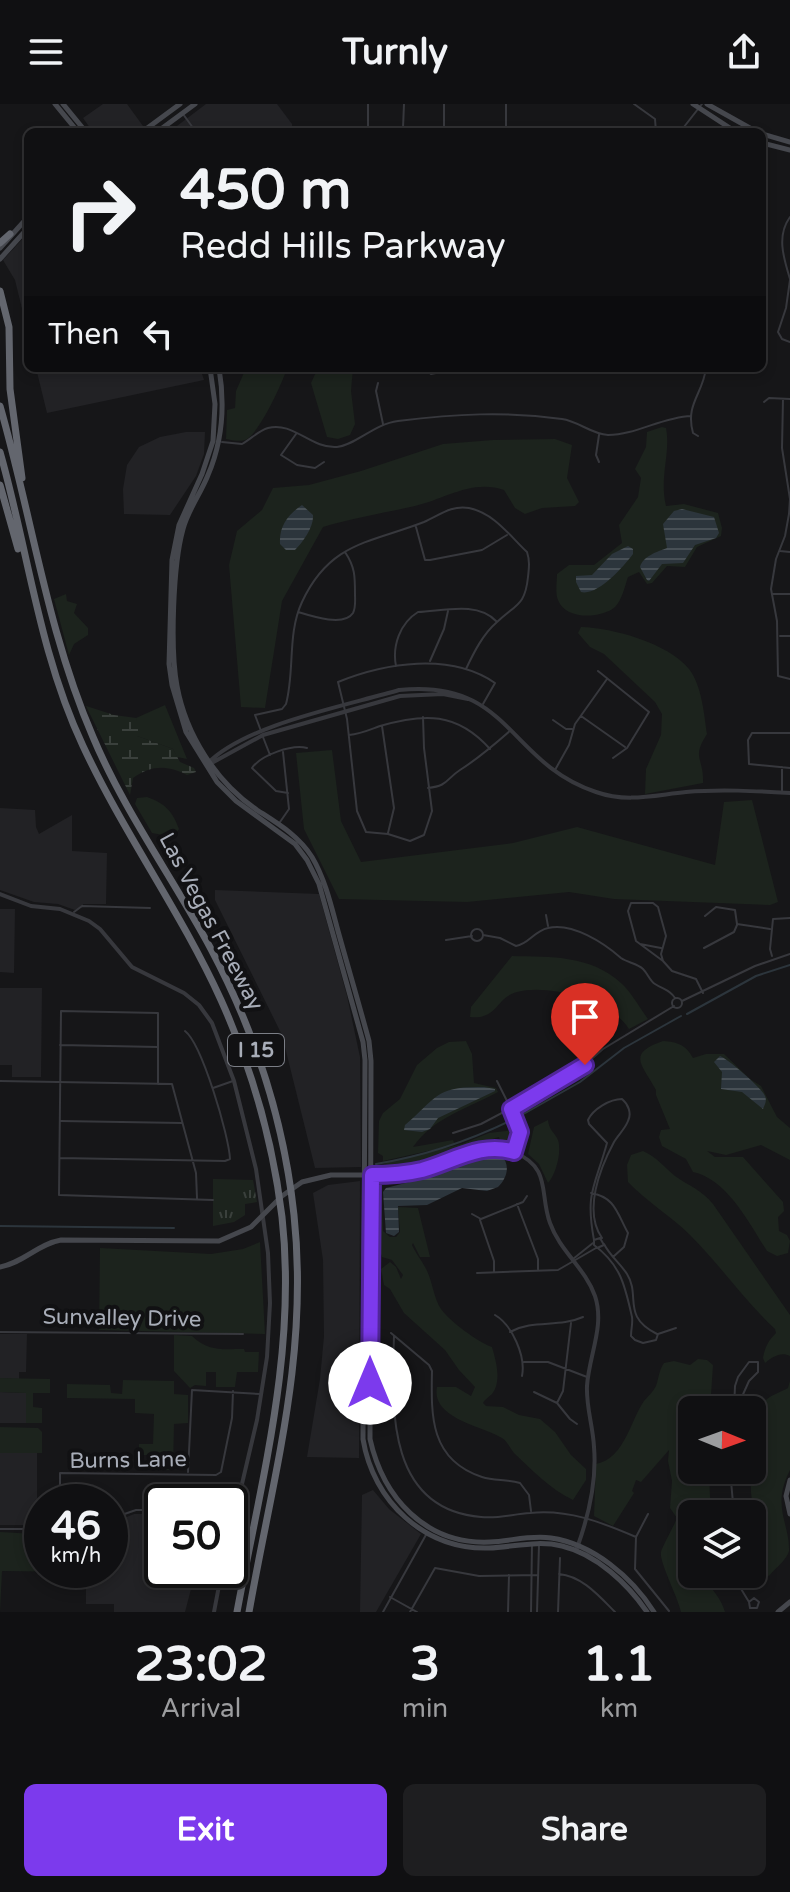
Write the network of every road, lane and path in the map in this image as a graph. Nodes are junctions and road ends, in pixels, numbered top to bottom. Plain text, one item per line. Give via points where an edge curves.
1 (55, 104) edge
2 (63, 104) edge
3 (180, 104) edge
4 (195, 104) edge
5 (368, 104) edge
6 (404, 104) edge
7 (444, 104) edge
8 (506, 104) edge
9 (634, 104) edge
10 (693, 104) edge
11 (703, 106) edge
12 (182, 114) junction
13 (67, 117) junction
14 (79, 124) junction
15 (75, 128) edge
16 (82, 128) edge
17 (147, 128) edge
18 (163, 128) edge
19 (193, 128) edge
20 (368, 128) edge
21 (403, 128) edge
22 (444, 128) edge
23 (506, 128) edge
24 (656, 128) edge
25 (684, 128) edge
26 (731, 128) edge
27 (749, 128) edge
28 (766, 135) edge
29 (790, 142) edge
30 (766, 144) edge
31 (790, 150) edge
32 (790, 217) edge
33 (24, 221) edge
34 (24, 232) edge
35 (10, 234) joint
36 (0, 245) edge
37 (782, 252) junction
38 (790, 252) edge
39 (0, 259) edge
40 (790, 280) edge
41 (0, 291) edge
42 (788, 302) edge
43 (0, 303) edge
44 (8, 316) junction
45 (790, 342) edge
46 (211, 372) edge
47 (219, 372) edge
48 (705, 372) edge
49 (378, 383) dead end
50 (783, 399) junction
51 (790, 399) edge
52 (764, 402) dead end
53 (0, 406) edge
54 (691, 416) junction
55 (383, 425) junction
56 (297, 433) junction
57 (599, 434) junction
58 (698, 436) dead end
59 (216, 441) junction
60 (0, 452) edge
61 (324, 462) dead end
62 (599, 462) dead end
63 (783, 471) junction
64 (790, 471) edge
65 (0, 485) edge
66 (415, 525) junction
67 (29, 528) junction
68 (508, 535) junction
69 (482, 550) junction
70 (779, 550) junction
71 (344, 551) junction
72 (790, 552) edge
73 (484, 556) dead end
74 (771, 594) junction
75 (790, 594) edge
76 (448, 610) junction
77 (298, 611) junction
78 (38, 612) junction
79 (497, 622) junction
80 (778, 636) junction
81 (790, 636) edge
82 (429, 663) junction
83 (396, 666) junction
84 (466, 669) junction
85 (598, 671) dead end
86 (607, 679) junction
87 (790, 679) edge
88 (483, 705) junction
89 (344, 708) junction
90 (580, 716) junction
91 (423, 717) junction
92 (553, 720) dead end
93 (382, 726) junction
94 (512, 729) junction
95 (573, 730) junction
96 (262, 733) junction
97 (790, 733) edge
98 (348, 735) junction
99 (307, 748) dead end
100 (627, 748) junction
101 (490, 749) junction
102 (283, 751) junction
103 (270, 755) junction
104 (613, 758) dead end
105 (209, 764) junction
106 (782, 767) junction
107 (790, 768) edge
108 (554, 772) junction
109 (428, 788) junction
110 (288, 793) junction
111 (782, 793) junction
112 (790, 793) edge
113 (279, 823) junction
114 (388, 834) junction
115 (0, 894) edge
116 (150, 908) dead end
117 (74, 913) junction
118 (546, 915) dead end
119 (705, 916) dead end
120 (790, 918) edge
121 (737, 924) junction
122 (548, 927) junction
123 (771, 929) junction
124 (483, 935) junction
125 (472, 936) junction
126 (446, 940) dead end
127 (638, 943) junction
128 (662, 948) junction
129 (704, 948) dead end
130 (790, 954) edge
131 (773, 958) junction
132 (663, 961) junction
133 (703, 993) junction
134 (675, 998) junction
135 (682, 1001) junction
136 (674, 1006) junction
137 (185, 1031) dead end
138 (59, 1045) junction
139 (159, 1047) junction
140 (0, 1081) edge
141 (234, 1081) junction
142 (497, 1081) dead end
143 (58, 1082) junction
144 (158, 1084) junction
145 (211, 1088) junction
146 (511, 1109) junction
147 (59, 1121) junction
148 (183, 1123) junction
149 (453, 1133) dead end
150 (606, 1140) junction
151 (615, 1140) junction
152 (514, 1152) junction
153 (58, 1158) junction
154 (193, 1161) junction
155 (368, 1175) junction
156 (593, 1193) junction
157 (527, 1196) dead end
158 (197, 1200) junction
159 (213, 1200) dead end
160 (517, 1204) junction
161 (472, 1214) dead end
162 (481, 1219) junction
163 (602, 1238) junction
164 (593, 1241) junction
165 (604, 1243) junction
166 (597, 1248) junction
167 (611, 1259) junction
168 (573, 1260) junction
169 (0, 1267) edge
170 (538, 1270) junction
171 (494, 1272) junction
172 (477, 1273) dead end
173 (495, 1315) dead end
174 (583, 1317) dead end
175 (571, 1323) junction
176 (364, 1328) junction
177 (676, 1328) dead end
178 (0, 1332) edge
179 (510, 1332) junction
180 (243, 1334) dead end
181 (658, 1334) junction
182 (370, 1355) junction
183 (523, 1362) junction
184 (565, 1369) junction
185 (522, 1376) dead end
186 (588, 1377) junction
187 (233, 1391) junction
188 (534, 1392) dead end
189 (261, 1394) junction
190 (557, 1403) junction
191 (735, 1410) edge
192 (577, 1424) dead end
193 (188, 1474) junction
194 (790, 1480) edge
195 (60, 1484) edge
196 (244, 1484) edge
197 (531, 1512) junction
198 (648, 1514) dead end
199 (790, 1514) edge
200 (588, 1518) junction
201 (0, 1529) edge
202 (24, 1529) edge
203 (429, 1531) junction
204 (636, 1537) junction
205 (535, 1543) junction
206 (578, 1548) junction
207 (560, 1558) dead end
208 (509, 1574) junction
209 (532, 1574) junction
210 (559, 1574) junction
211 (538, 1575) junction
212 (219, 1588) edge
213 (741, 1588) edge
214 (744, 1592) junction
215 (390, 1597) junction
216 (754, 1598) junction
217 (749, 1602) junction
218 (790, 1602) edge
219 (411, 1610) edge
220 (669, 1611) edge
221 (752, 1611) edge
222 (214, 1612) edge
223 (237, 1612) edge
224 (249, 1612) edge
225 (383, 1612) edge
226 (417, 1612) edge
227 (508, 1612) edge
228 (531, 1612) edge
229 (537, 1612) edge
230 (558, 1612) edge
231 (615, 1612) edge
232 (647, 1612) edge
233 (654, 1612) edge
234 (778, 1612) edge

1 - 13 main road
2 - 14 main road
3 - 17 main road
4 - 12 main road
5 - 20 street
6 - 21 street
7 - 22 street
8 - 23 street
9 - 24 street via 651,114
10 - 11 main road
11 - 25 street
11 - 26 main road
11 - 27 main road
12 - 18 main road
12 - 19 street
13 - 14 main road
13 - 15 main road
14 - 16 main road
28 - 29 main road
30 - 31 main road
32 - 37 street
33 - 35 main road
34 - 39 main road
35 - 36 highway
37 - 38 street
37 - 40 street
40 - 42 street
41 - 44 highway
42 - 45 street via 778,332
43 - 44 highway
44 - 67 highway via 13,413
46 - 59 main road
47 - 59 main road via 223,402
48 - 54 street
49 - 55 street
50 - 51 street
50 - 52 street
50 - 63 street
53 - 67 highway, Las Vegas Freeway / I 15
54 - 57 street
54 - 58 street
55 - 56 street via 337,447
55 - 57 street via 506,413 570,421
56 - 59 street via 270,428 242,444
56 - 61 street via 281,455 315,468
57 - 62 street
59 - 105 main road via 174,541 170,649 176,706 186,732
60 - 78 highway, Las Vegas Freeway / I 15
63 - 64 street
63 - 70 street via 790,499
65 - 78 highway
66 - 68 street via 443,511 467,508 495,521
66 - 69 street via 425,560
66 - 71 street
67 - 224 highway, Las Vegas Freeway / I 15 via 64,664 95,741 232,991 262,1064 282,1138 297,1252 297,1331 289,1405
68 - 69 street
68 - 79 street via 529,558 527,589 516,608
69 - 73 street
70 - 72 street
70 - 74 street
71 - 77 street via 309,589
71 - 77 street via 355,572 352,615 323,618
74 - 75 street
74 - 80 street
76 - 79 street via 479,609
76 - 82 street
76 - 83 street via 418,612 409,618 395,648
77 - 96 street via 286,704 255,715
78 - 223 highway, Las Vegas Freeway / I 15 via 53,669 83,745 235,1033 260,1106 276,1178 286,1295 282,1370
79 - 84 street
80 - 81 street
80 - 87 street via 778,676
82 - 83 street
82 - 84 street
83 - 89 street via 338,682
84 - 88 street via 495,683
85 - 86 street
86 - 90 street
86 - 100 street via 649,712
88 - 89 street via 462,694 420,688
88 - 94 street
89 - 96 street
89 - 98 street
90 - 95 street
90 - 100 street
91 - 93 street
91 - 101 street via 460,724
91 - 109 street
92 - 95 street
93 - 98 street
93 - 114 street via 394,808
94 - 101 street
94 - 108 street
95 - 108 street
96 - 103 street
96 - 105 street
97 - 106 street via 749,736 749,764
98 - 114 street via 357,811 366,832
99 - 102 street
100 - 104 street
101 - 109 street via 446,784
102 - 103 street
102 - 110 street
103 - 110 street via 252,768 276,791
105 - 113 main road via 241,797
105 - 155 main road via 217,782 236,801 295,844 319,884 363,1042
106 - 107 street
106 - 111 street
108 - 111 street via 578,786 618,797
109 - 114 street via 432,811 424,835 410,841
110 - 113 street via 289,809
111 - 112 street
113 - 155 main road via 311,856 324,883 369,1041
115 - 117 street
116 - 117 street via 82,906
117 - 141 street via 100,929 132,967 199,1005 212,1023
118 - 122 street
119 - 121 street via 716,907 731,908
120 - 123 street via 773,919
121 - 123 street
121 - 129 street via 734,932
122 - 124 street via 522,946
122 - 134 street via 605,943
123 - 131 street
124 - 125 street via 479,941
124 - 125 street via 477,929
125 - 126 street
127 - 128 street
127 - 128 street via 628,906 656,904 666,936
127 - 132 street
128 - 132 street
130 - 131 street
131 - 133 street
132 - 133 street via 672,971 696,979
133 - 135 street
134 - 135 street
134 - 136 street
135 - 136 street via 680,1007
136 - 146 street via 603,1049 573,1075
137 - 145 street via 195,1043
138 - 139 street
138 - 139 street via 61,1011 158,1013
138 - 143 street
139 - 144 street
140 - 143 street
141 - 145 street
141 - 189 street via 249,1133 268,1253 269,1336
142 - 146 street
143 - 144 street
143 - 147 street
144 - 148 street via 172,1084
145 - 154 street via 230,1156 225,1161
146 - 149 street
146 - 152 street via 520,1132
147 - 148 street
147 - 153 street
148 - 154 street
150 - 151 street
150 - 151 street via 589,1124 589,1117 622,1099 630,1112
150 - 156 street
151 - 156 street
152 - 155 street via 483,1149 402,1174
152 - 168 street via 540,1174 549,1219
153 - 154 street
153 - 158 street via 59,1195
154 - 158 street
155 - 169 main road via 302,1182 251,1227 231,1237 209,1242 61,1240
155 - 176 main road
155 - 182 main road
156 - 163 street
156 - 164 street
156 - 167 street via 610,1200 628,1233 624,1247
157 - 160 street
158 - 159 street
160 - 162 street
160 - 170 street
161 - 162 street
162 - 171 street
163 - 164 street
163 - 165 street
164 - 166 street
164 - 168 street
165 - 166 street
165 - 167 street
166 - 167 street
166 - 168 street
167 - 181 street via 629,1278 639,1321
167 - 181 street via 624,1280 631,1336 643,1343 656,1340
168 - 170 street via 558,1270
168 - 186 street via 589,1284 599,1314
170 - 171 street
171 - 172 street
173 - 179 street
174 - 175 street
175 - 179 street via 534,1323
175 - 184 street
176 - 182 main road
176 - 203 main road via 366,1452 372,1473 386,1498 415,1527
177 - 181 street
178 - 180 street, Sunvalley Drive
179 - 183 street
182 - 203 main road via 374,1459 392,1495
183 - 184 street via 548,1362
183 - 185 street
184 - 186 street
184 - 190 street
186 - 200 street via 595,1463
187 - 189 street
187 - 193 street, Burns Lane via 221,1472
187 - 193 street via 192,1390
188 - 190 street
189 - 196 street
190 - 192 street
191 - 191 street via 760,1367 754,1361 738,1377
193 - 195 street, Burns Lane via 60,1473
194 - 199 main road
197 - 197 street via 493,1518 458,1512 414,1479 394,1426 393,1334 432,1371 433,1428 450,1457 477,1475 520,1483 529,1495
197 - 200 street
198 - 204 street
200 - 204 street
200 - 206 street
201 - 202 street
203 - 205 main road via 469,1547
203 - 206 main road via 470,1541 539,1537
203 - 215 street
204 - 220 street via 635,1569
205 - 206 main road
205 - 209 street
205 - 211 street
206 - 232 main road via 614,1575
206 - 233 main road via 617,1570
207 - 210 street
208 - 209 street
208 - 219 street via 467,1575 435,1568
208 - 227 street
209 - 211 street
209 - 228 street
210 - 230 street
210 - 231 street via 583,1584
211 - 229 street
212 - 222 street
213 - 214 street
214 - 216 street
214 - 217 street
215 - 219 street
215 - 225 street
216 - 217 street
216 - 221 street via 759,1602
217 - 221 street
218 - 234 main road
219 - 226 street

